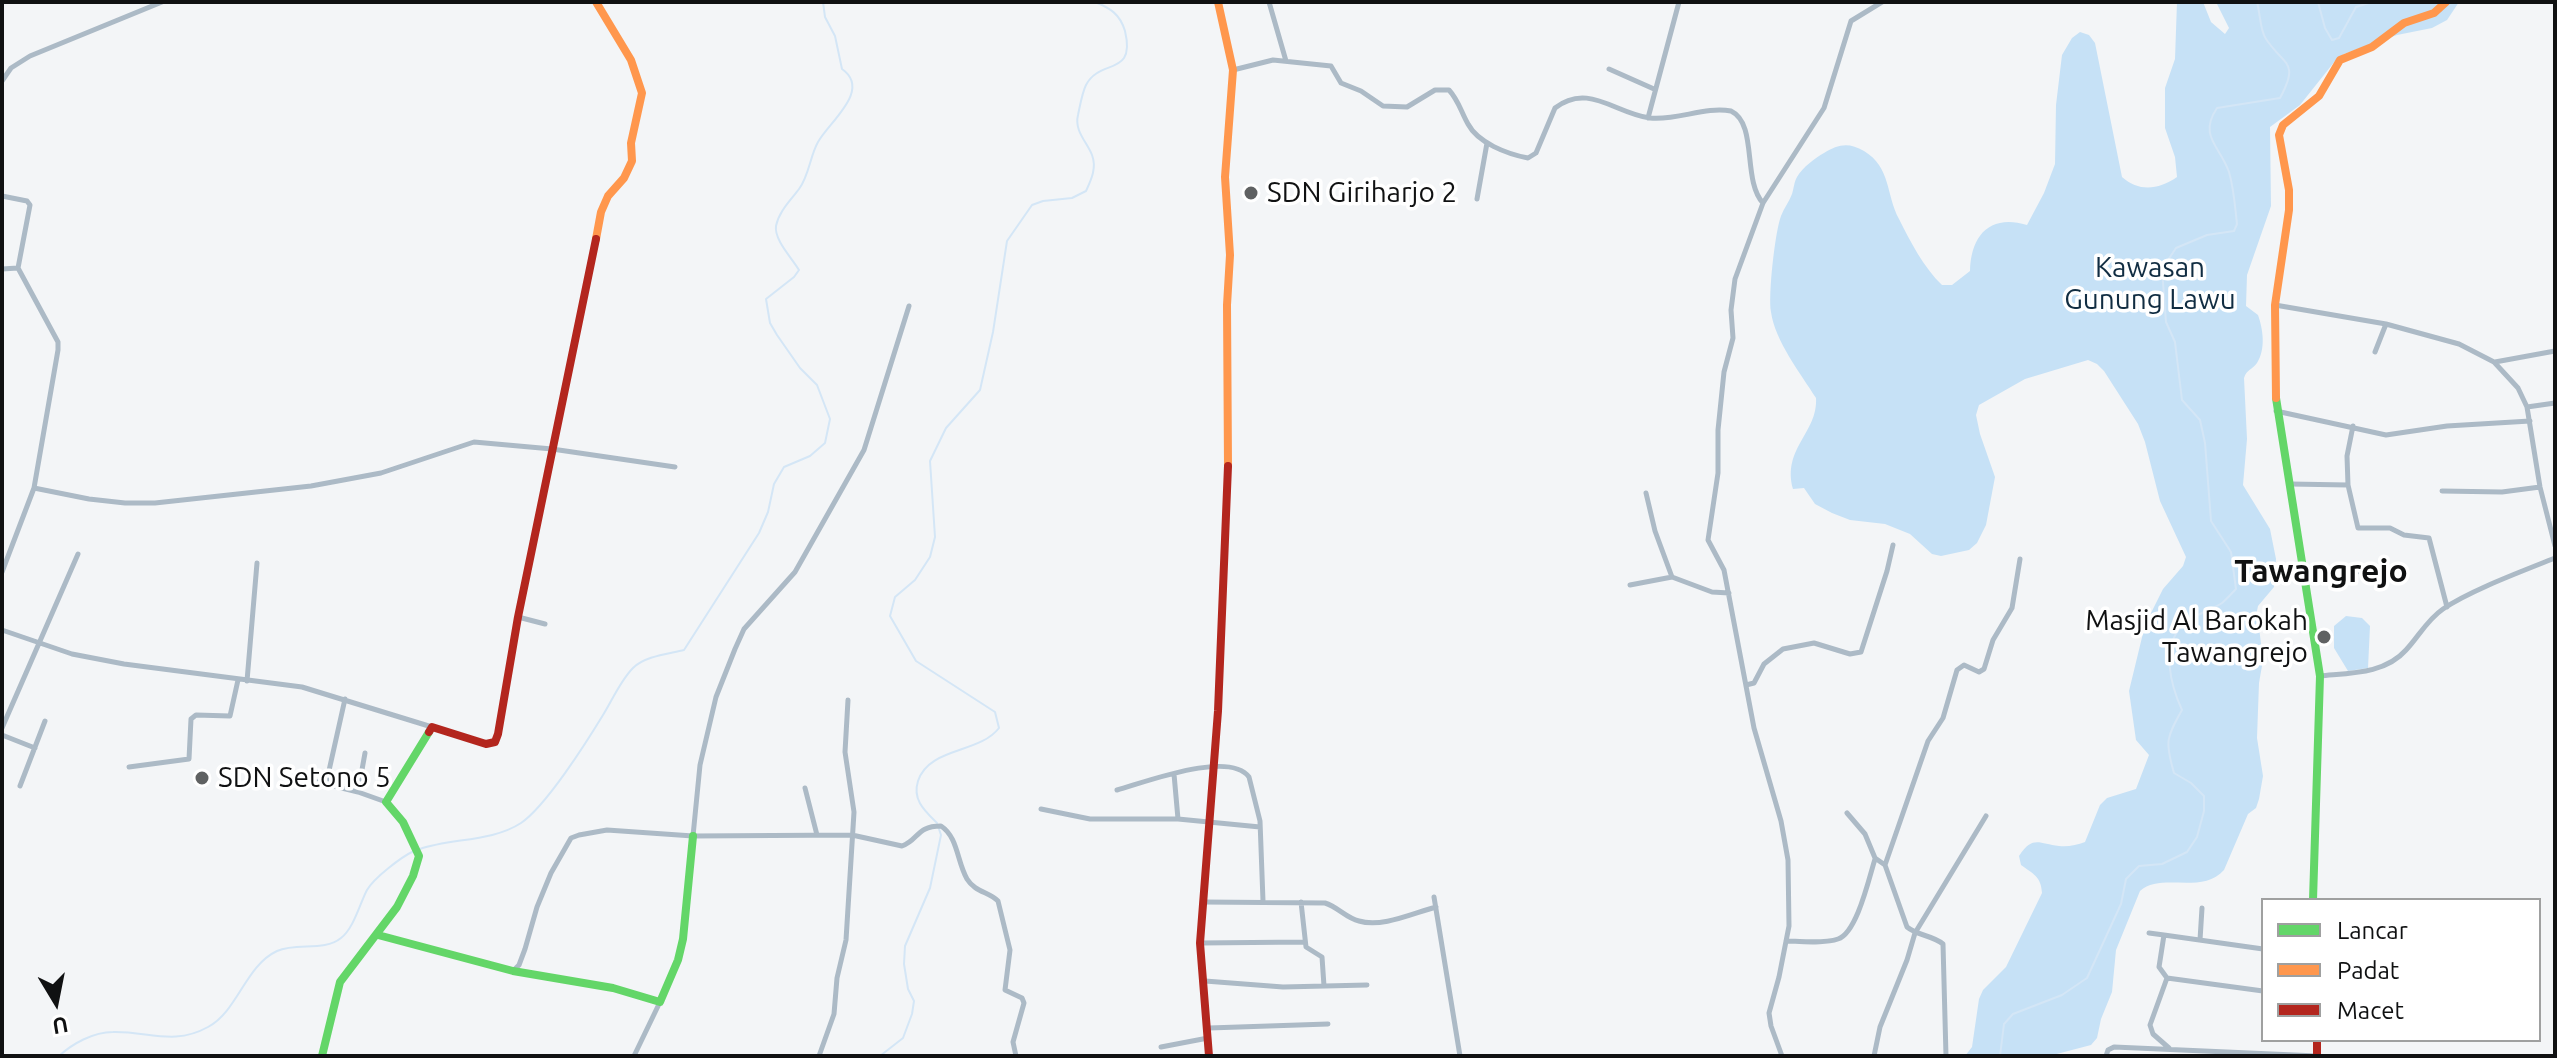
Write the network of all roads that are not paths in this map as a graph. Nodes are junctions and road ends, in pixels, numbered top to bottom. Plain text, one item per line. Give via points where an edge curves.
1 (162, 2) edge
2 (596, 2) edge
3 (1218, 2) edge
4 (1269, 2) edge
5 (1679, 2) edge
6 (1882, 2) edge
7 (2446, 2) edge
8 (1286, 61) junction
9 (1609, 69) dead end
10 (1233, 70) junction
11 (2, 81) edge
12 (1654, 89) junction
13 (1648, 118) junction
14 (1487, 143) junction
15 (2, 196) edge
16 (1477, 199) dead end
17 (1763, 203) junction
18 (18, 268) junction
19 (2, 269) edge
20 (2275, 305) junction
21 (909, 306) dead end
22 (2386, 324) junction
23 (2555, 351) edge
24 (2375, 352) dead end
25 (2494, 362) junction
26 (2555, 403) edge
27 (2527, 407) junction
28 (2276, 411) junction
29 (2530, 421) junction
30 (2353, 426) junction
31 (552, 449) junction
32 (675, 467) dead end
33 (2290, 484) junction
34 (2348, 485) junction
35 (2540, 487) junction
36 (34, 488) junction
37 (2442, 491) dead end
38 (1646, 493) dead end
39 (1893, 545) dead end
40 (2555, 546) edge
41 (78, 554) dead end
42 (2555, 558) edge
43 (2020, 559) dead end
44 (257, 563) dead end
45 (2305, 571) junction
46 (2, 572) edge
47 (2390, 572) dead end
48 (1672, 577) junction
49 (1630, 585) dead end
50 (1729, 593) junction
51 (2447, 607) junction
52 (518, 617) junction
53 (545, 624) dead end
54 (2, 630) edge
55 (39, 642) junction
56 (2320, 676) junction
57 (238, 680) junction
58 (247, 681) junction
59 (1746, 685) junction
60 (345, 699) junction
61 (848, 700) dead end
62 (45, 721) dead end
63 (2, 727) edge
64 (432, 727) junction
65 (2, 735) edge
66 (35, 748) junction
67 (365, 753) dead end
68 (1214, 764) junction
69 (129, 767) dead end
70 (1174, 774) junction
71 (297, 777) dead end
72 (326, 784) junction
73 (20, 786) dead end
74 (805, 788) dead end
75 (1117, 790) dead end
76 (358, 792) junction
77 (386, 802) junction
78 (1041, 809) dead end
79 (1847, 813) dead end
80 (1986, 816) dead end
81 (1178, 819) junction
82 (1208, 822) junction
83 (1260, 827) junction
84 (817, 835) junction
85 (852, 835) junction
86 (693, 836) junction
87 (1875, 858) junction
88 (1885, 865) junction
89 (1434, 897) dead end
90 (2313, 898) edge
91 (1263, 901) junction
92 (1203, 902) junction
93 (1301, 902) junction
94 (1436, 907) junction
95 (2202, 908) dead end
96 (1915, 933) junction
97 (2149, 933) dead end
98 (378, 935) junction
99 (2164, 935) junction
100 (2200, 940) junction
101 (1786, 941) junction
102 (1305, 942) junction
103 (1200, 943) junction
104 (2261, 949) edge
105 (513, 971) junction
106 (2167, 978) junction
107 (1205, 981) junction
108 (1367, 985) dead end
109 (1324, 986) junction
110 (2261, 991) edge
111 (660, 1002) junction
112 (1328, 1024) dead end
113 (1209, 1033) junction
114 (1161, 1047) dead end
115 (2170, 1049) junction
116 (322, 1056) edge
117 (634, 1056) edge
118 (819, 1056) edge
119 (1016, 1056) edge
120 (1209, 1056) edge
121 (1460, 1056) edge
122 (1782, 1056) edge
123 (1874, 1056) edge
124 (1946, 1056) edge
125 (2106, 1056) edge
126 (2317, 1056) edge

1 - 11 street via 30,56
2 - 31 street via 631,60 642,93 632,161 601,212
3 - 10 street
4 - 8 street
5 - 12 street
6 - 17 street via 1851,21 1824,108
7 - 20 street via 2340,60 2319,96 2283,125 2278,143 2289,190 2289,225
8 - 10 street
8 - 14 street via 1331,66 1341,83 1383,106 1407,107 1435,90 1449,90 1468,126
9 - 12 street
10 - 68 street via 1225,177 1230,255 1227,530
12 - 13 street
13 - 14 street via 1608,102 1576,97 1555,108 1531,157
13 - 17 street via 1726,110 1737,114 1744,124 1754,190
14 - 16 street
15 - 18 street via 27,201 31,208
17 - 50 street via 1732,293 1733,338 1724,372 1708,540
18 - 19 street
18 - 36 street via 58,342
20 - 22 street
20 - 28 street
21 - 86 street via 864,450 795,572 744,629 735,649 716,697 700,765
22 - 24 street
22 - 25 street via 2459,344
23 - 25 street
25 - 27 street
26 - 27 street
27 - 29 street
28 - 30 street
28 - 33 street
29 - 30 street via 2386,435
29 - 35 street
30 - 34 street
31 - 32 street
31 - 36 street via 474,442 381,473 155,503 89,499
31 - 52 street
33 - 34 street
33 - 45 street
34 - 51 street via 2358,528 2390,528 2429,538
35 - 37 street
35 - 40 street
36 - 46 street
38 - 48 street
39 - 59 street via 1861,652 1850,654 1814,643 1783,649 1764,664 1754,683
41 - 55 street
42 - 51 street
43 - 88 street via 2012,608 1984,669 1964,665 1957,670
44 - 58 street
45 - 47 street
45 - 56 street
48 - 49 street
48 - 50 street
50 - 59 street
51 - 56 street via 2390,663 2367,672
52 - 53 street
52 - 64 street via 495,742 477,743
54 - 55 street
55 - 57 street via 124,664
55 - 63 street
56 - 90 street
57 - 58 street
57 - 69 street via 230,716 191,719 189,759
58 - 60 street via 302,687
59 - 101 street via 1788,860
60 - 64 street
60 - 72 street
61 - 85 street via 845,752
62 - 66 street
64 - 77 street
65 - 66 street
66 - 73 street
67 - 76 street
68 - 70 street
68 - 82 street
68 - 83 street via 1249,777
70 - 75 street
70 - 81 street
71 - 72 street
72 - 76 street
74 - 84 street
76 - 77 street
77 - 98 street via 403,822 419,856
78 - 81 street via 1090,819
79 - 87 street via 1865,834
80 - 96 street
81 - 82 street
82 - 83 street
82 - 92 street
83 - 91 street
84 - 85 street
84 - 86 street
85 - 118 street via 846,940 836,1002
85 - 119 street via 902,846 921,830 938,826 948,831 967,878 998,901 1010,950 1005,990 1024,1003 1013,1042
86 - 105 street via 607,830 571,838 551,873
86 - 111 street via 683,939
87 - 88 street
87 - 101 street via 1844,937
88 - 96 street via 1907,927
89 - 94 street
91 - 92 street
91 - 93 street
92 - 103 street
93 - 94 street via 1333,905 1353,919 1372,923
93 - 102 street
94 - 121 street
95 - 100 street
96 - 123 street
96 - 124 street via 1943,944
97 - 99 street
98 - 105 street
98 - 116 street via 340,982
99 - 100 street
99 - 106 street via 2159,967
100 - 104 street
101 - 122 street via 1769,1013
102 - 103 street
102 - 109 street via 1322,957
103 - 107 street
105 - 111 street via 613,988
106 - 110 street
106 - 115 street via 2150,1025
107 - 109 street
107 - 113 street
108 - 109 street
111 - 117 street
112 - 113 street
113 - 114 street
113 - 120 street
115 - 125 street via 2114,1047
115 - 126 street

